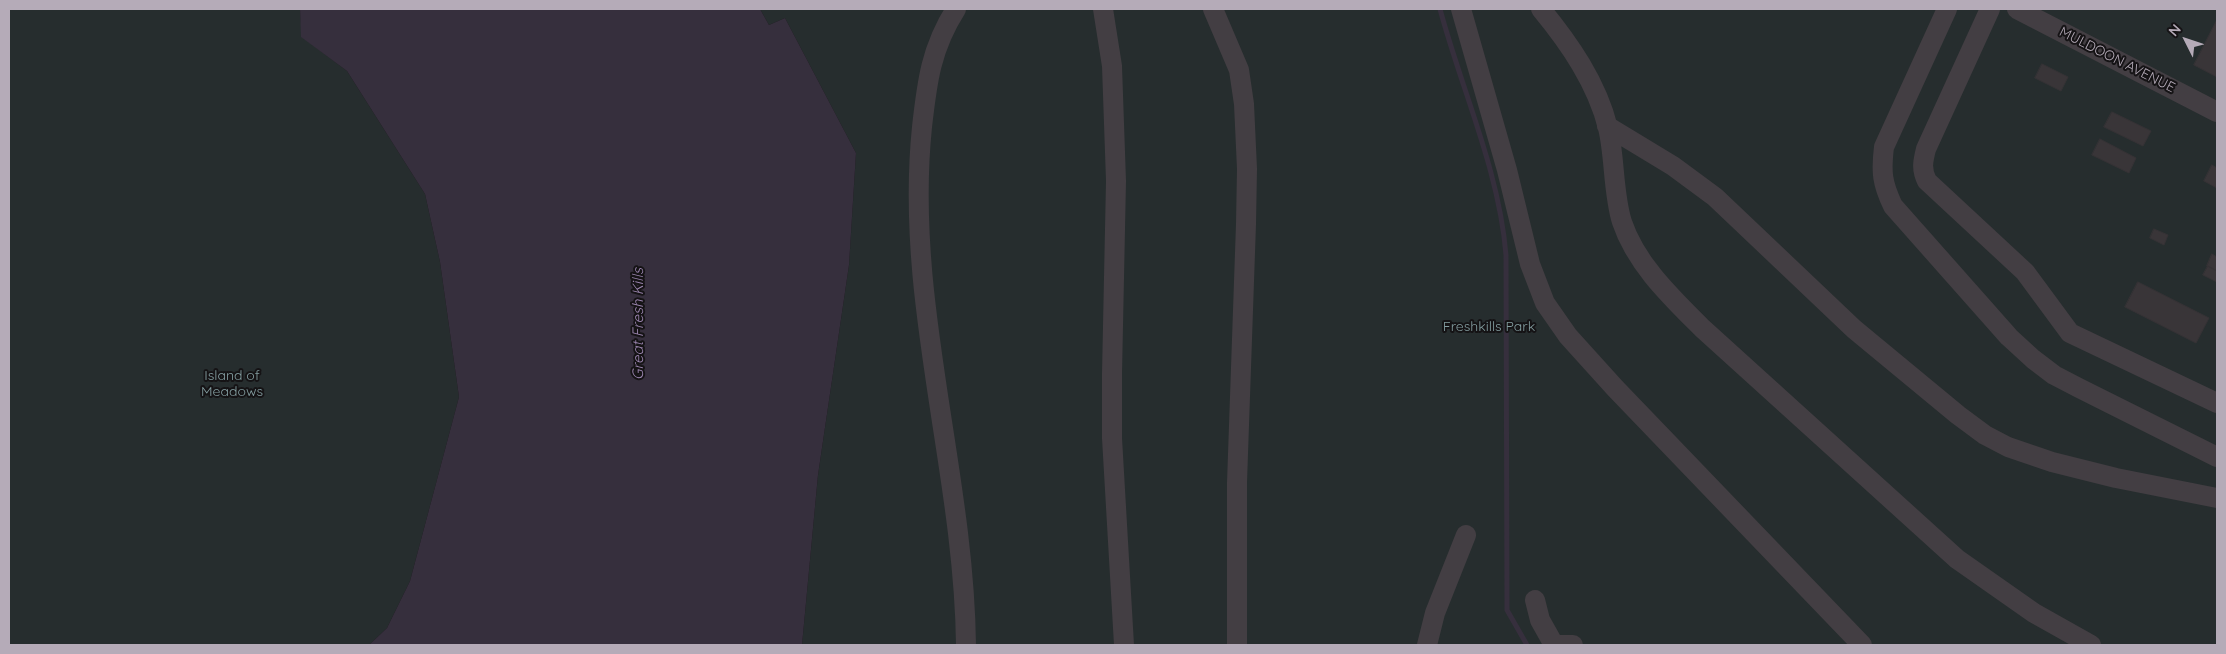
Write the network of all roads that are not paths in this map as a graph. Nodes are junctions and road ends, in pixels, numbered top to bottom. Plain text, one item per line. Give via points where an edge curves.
1 (956, 9) edge
2 (1103, 9) edge
3 (1213, 9) edge
4 (1461, 9) edge
5 (1541, 9) edge
6 (1947, 9) edge
7 (1990, 9) edge
8 (2017, 9) edge
9 (2217, 112) edge
10 (1607, 126) junction
11 (2217, 403) edge
12 (2217, 457) edge
13 (2217, 498) edge
14 (1466, 535) dead end
15 (1535, 600) dead end
16 (966, 645) edge
17 (1124, 645) edge
18 (1237, 645) edge
19 (1427, 645) edge
20 (1554, 645) edge
21 (1573, 645) edge
22 (1862, 645) edge
23 (2091, 645) edge

1 - 16 street via 943,29 927,81 918,169 918,246 957,524 966,608
2 - 17 street via 1112,66 1116,172 1112,438
3 - 18 street via 1239,70 1246,141 1237,483
4 - 22 street via 1530,264 1541,294 1554,316 1615,388
5 - 10 street via 1578,59
6 - 12 street via 1884,147 1884,186 1893,206 1982,307 2033,359 2054,375
7 - 11 street via 1926,149 1922,163 1927,181 2025,272 2070,333
8 - 9 street, MULDOON AVENUE
10 - 13 street via 1673,166 1716,197 1854,329 1985,434 2008,447 2061,464
10 - 23 street via 1622,220 1636,251 1664,289 1702,328 1957,559 2026,608
14 - 19 street via 1435,614
15 - 20 street via 1540,620
20 - 21 street

